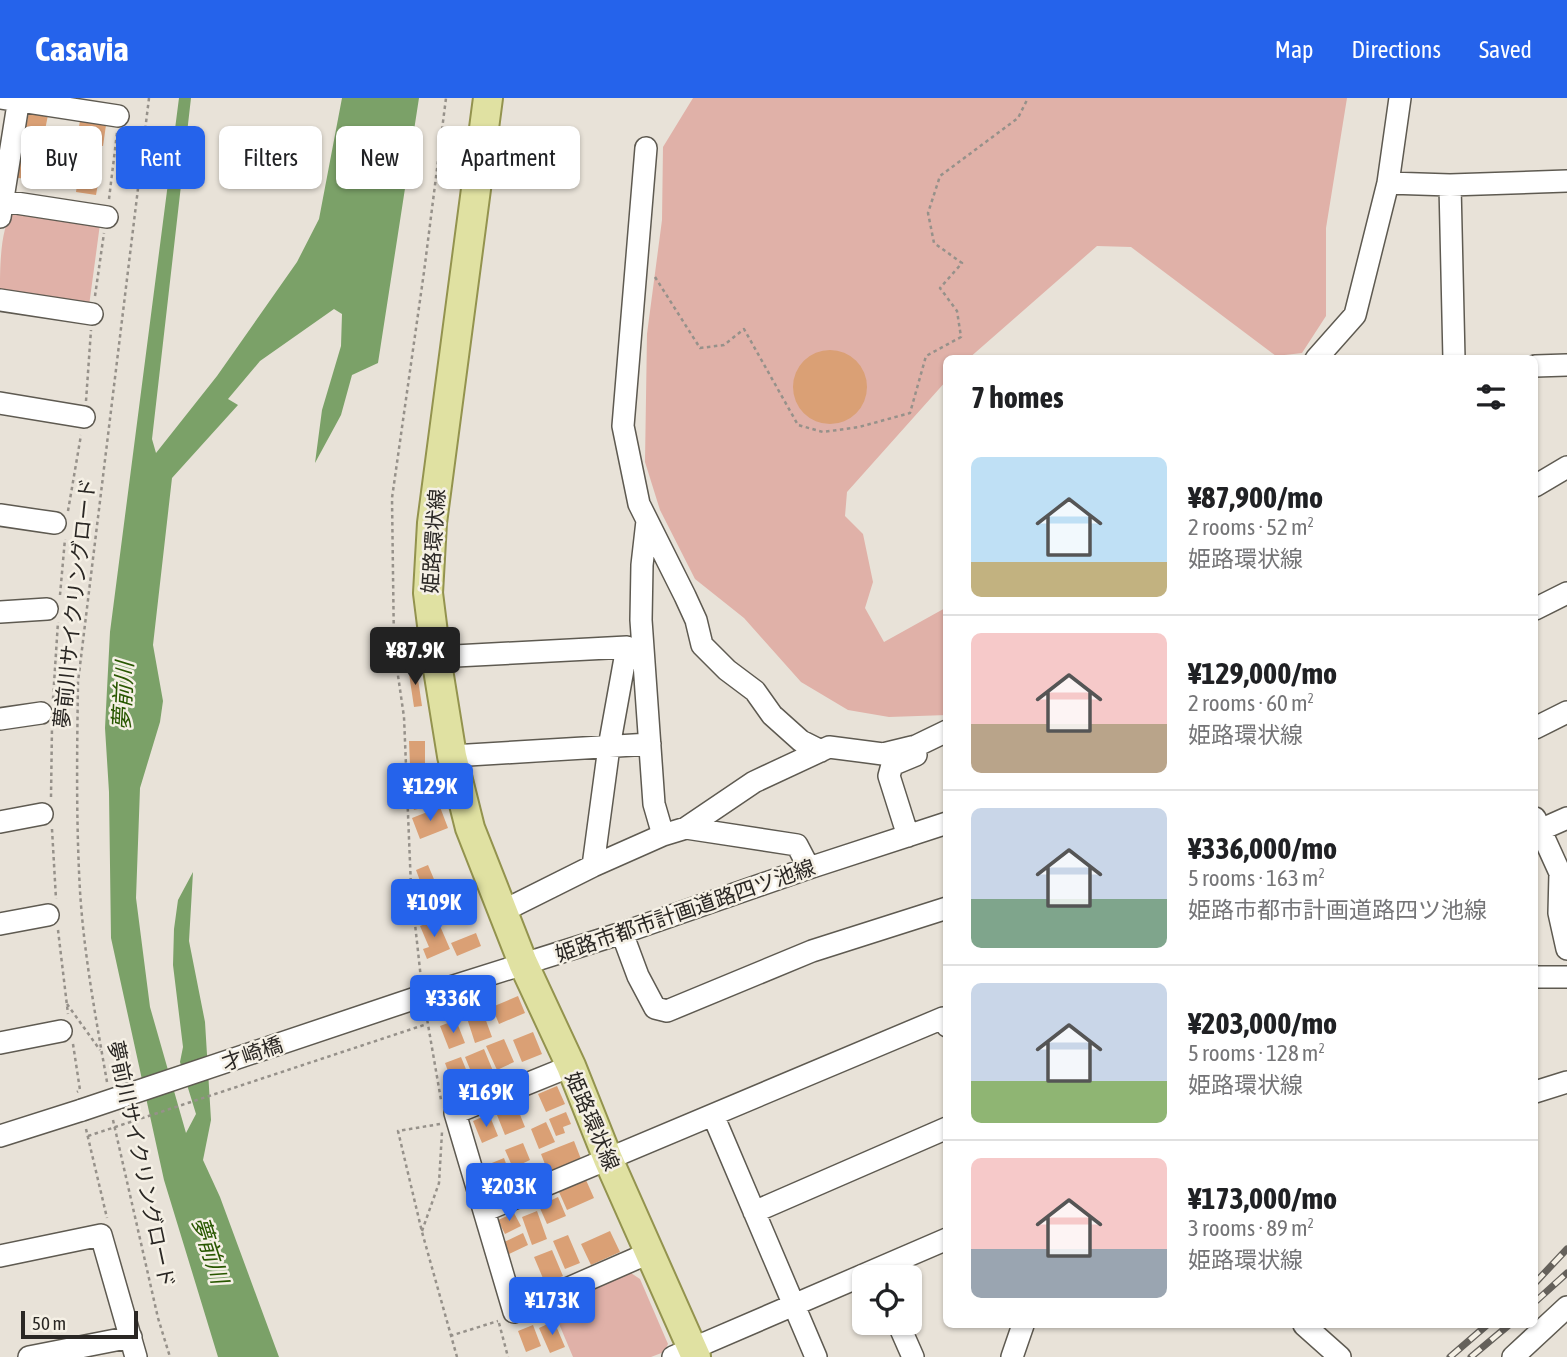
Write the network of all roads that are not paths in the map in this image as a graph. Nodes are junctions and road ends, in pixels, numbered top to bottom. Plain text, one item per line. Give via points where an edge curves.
1 (488, 98) edge
2 (1400, 98) edge
3 (13, 99) edge
4 (118, 116) road end
5 (646, 148) dead end
6 (1567, 181) edge
7 (1388, 183) junction
8 (1450, 185) junction
9 (1, 209) edge
10 (107, 217) road end
11 (0, 300) edge
12 (92, 314) road end
13 (1320, 355) edge
14 (1454, 355) edge
15 (1567, 365) edge
16 (1538, 366) edge
17 (0, 403) edge
18 (84, 417) road end
19 (1567, 467) edge
20 (1538, 484) edge
21 (643, 513) junction
22 (0, 516) edge
23 (63, 523) road end
24 (1567, 593) edge
25 (1538, 608) edge
26 (55, 610) road end
27 (0, 612) edge
28 (635, 620) junction
29 (626, 647) junction
30 (436, 657) junction
31 (1567, 712) edge
32 (48, 716) road end
33 (0, 719) edge
34 (1538, 726) edge
35 (943, 732) edge
36 (650, 744) junction
37 (943, 744) edge
38 (609, 747) junction
39 (821, 751) junction
40 (452, 756) junction
41 (48, 813) road end
42 (1567, 818) edge
43 (0, 821) edge
44 (943, 824) edge
45 (1538, 824) edge
46 (1538, 826) edge
47 (686, 828) junction
48 (663, 835) junction
49 (908, 836) junction
50 (593, 866) junction
51 (809, 867) junction
52 (943, 909) edge
53 (503, 911) junction
54 (54, 915) road end
55 (0, 924) edge
56 (622, 933) junction
57 (1567, 949) edge
58 (523, 963) junction
59 (1538, 977) edge
60 (1567, 977) edge
61 (422, 996) joint
62 (943, 1018) edge
63 (67, 1030) road end
64 (0, 1043) edge
65 (570, 1066) junction
66 (1567, 1082) edge
67 (1538, 1091) edge
68 (713, 1115) junction
69 (943, 1130) edge
70 (0, 1136) edge
71 (608, 1159) junction
72 (484, 1211) junction
73 (754, 1212) junction
74 (943, 1241) edge
75 (651, 1252) junction
76 (0, 1256) edge
77 (894, 1265) edge
78 (852, 1283) edge
79 (794, 1305) junction
80 (1567, 1307) edge
81 (1022, 1328) edge
82 (1307, 1328) edge
83 (903, 1335) edge
84 (133, 1347) edge
85 (687, 1354) edge
86 (29, 1357) edge
87 (816, 1357) edge
88 (913, 1357) edge
89 (1012, 1357) edge
90 (1340, 1357) edge
91 (1513, 1357) edge

1 - 30 main road, 姫路環状線 via 432,523 428,593
2 - 7 street
3 - 4 street
3 - 9 street
5 - 21 street via 623,426
6 - 8 street
7 - 8 street
7 - 13 street via 1355,315
8 - 14 street
9 - 10 street
11 - 12 street
15 - 16 street
17 - 18 street
19 - 20 street
21 - 28 street
21 - 39 street via 691,608 702,645 755,691 772,715 801,741
22 - 23 street
24 - 25 street
26 - 27 street
28 - 29 street
28 - 36 street
29 - 30 street
29 - 38 street
30 - 40 main road, 姫路環状線
31 - 34 street
32 - 33 street
35 - 39 street via 916,746 883,754 829,747
36 - 38 street
36 - 48 street via 654,804
37 - 49 street via 892,765 889,776
38 - 40 street
38 - 50 street
39 - 47 street via 754,782
40 - 53 main road, 姫路環状線 via 470,828
41 - 43 street
42 - 45 street
44 - 49 street, 姫路市都市計画道路四ツ池線
46 - 57 street via 1559,873 1559,913
47 - 48 street
47 - 51 street via 797,845
48 - 50 street
49 - 51 street, 姫路市都市計画道路四ツ池線
50 - 53 street
51 - 56 street, 姫路市都市計画道路四ツ池線
52 - 56 street via 813,951 667,1011 655,1008
53 - 58 main road, 姫路環状線
54 - 55 street
56 - 58 street, 姫路市都市計画道路四ツ池線
58 - 61 street, 姫路市都市計画道路四ツ池線
58 - 65 main road, 姫路環状線
59 - 60 street
61 - 70 street, 才崎橋, bridge
62 - 68 street
63 - 64 street
65 - 71 main road, 姫路環状線
65 - 72 street via 455,1113
66 - 67 street
68 - 71 street
68 - 73 street
69 - 73 street
71 - 72 street
71 - 75 main road, 姫路環状線
72 - 75 street via 514,1312
73 - 79 street
74 - 77 street
75 - 85 main road, 姫路環状線
76 - 84 street via 101,1235
78 - 79 street
79 - 85 street
79 - 87 street
80 - 91 street
81 - 89 street
82 - 90 street
83 - 88 street
84 - 86 street

